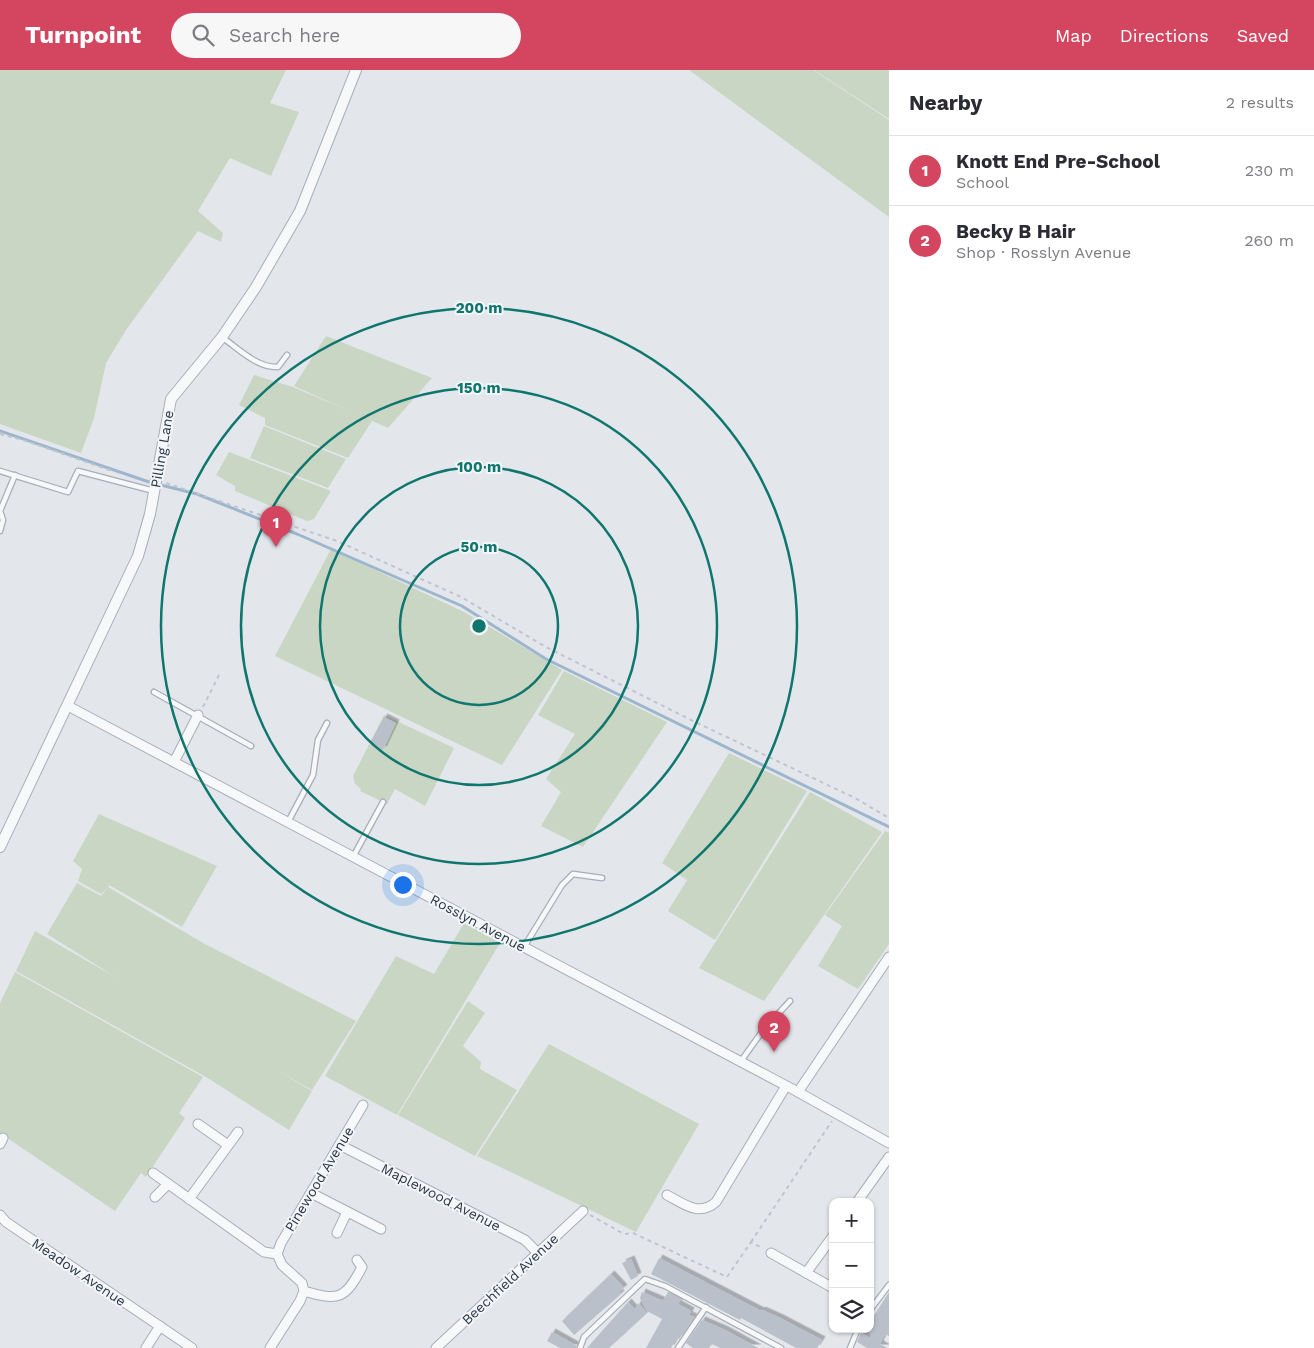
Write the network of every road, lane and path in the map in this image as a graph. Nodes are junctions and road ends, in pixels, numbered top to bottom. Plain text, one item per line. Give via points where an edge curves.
1 (356, 70) edge
2 (222, 337) junction
3 (288, 354) dead end
4 (0, 434) edge
5 (24, 440) dead end
6 (0, 471) edge
7 (15, 475) junction
8 (173, 485) dead end
9 (154, 491) junction
10 (0, 511) edge
11 (0, 531) edge
12 (219, 675) dead end
13 (154, 692) dead end
14 (68, 706) junction
15 (198, 717) junction
16 (327, 722) dead end
17 (250, 746) dead end
18 (174, 762) junction
19 (383, 802) dead end
20 (889, 818) edge
21 (288, 822) junction
22 (0, 847) edge
23 (353, 857) junction
24 (602, 878) dead end
25 (524, 947) junction
26 (889, 957) edge
27 (790, 1001) dead end
28 (740, 1063) junction
29 (786, 1086) junction
30 (798, 1092) junction
31 (363, 1105) dead end
32 (836, 1114) junction
33 (198, 1124) dead end
34 (238, 1132) dead end
35 (889, 1143) edge
36 (228, 1145) junction
37 (340, 1145) junction
38 (889, 1156) edge
39 (153, 1173) dead end
40 (168, 1184) junction
41 (311, 1193) junction
42 (667, 1195) dead end
43 (155, 1197) dead end
44 (860, 1198) edge
45 (189, 1199) junction
46 (583, 1211) joint
47 (347, 1212) junction
48 (0, 1215) edge
49 (381, 1229) dead end
50 (337, 1233) dead end
51 (829, 1241) edge
52 (751, 1242) junction
53 (538, 1253) junction
54 (771, 1253) joint
55 (277, 1254) junction
56 (357, 1260) dead end
57 (806, 1272) junction
58 (889, 1285) edge
59 (829, 1286) edge
60 (304, 1292) junction
61 (874, 1305) edge
62 (706, 1307) junction
63 (160, 1326) junction
64 (856, 1333) edge
65 (146, 1348) edge
66 (192, 1348) edge
67 (270, 1348) edge
68 (436, 1348) edge
69 (580, 1348) edge
70 (678, 1348) edge
71 (781, 1348) edge
72 (850, 1348) edge

1 - 2 street, Pilling Lane via 300,211 256,288
2 - 3 lane via 250,358 272,367 278,367
2 - 9 street, Pilling Lane via 171,399
4 - 5 path
6 - 7 lane
7 - 9 lane via 68,492 78,471
7 - 10 lane
8 - 20 path via 337,541 461,598 546,647
9 - 14 street, Pilling Lane via 138,556
10 - 11 lane via 3,520
12 - 15 path
13 - 15 lane
14 - 18 street, Rosslyn Avenue
14 - 22 street, Pilling Lane
15 - 17 lane
15 - 18 street
16 - 21 lane via 318,740 313,775
18 - 21 street, Rosslyn Avenue
19 - 23 lane
21 - 23 street, Rosslyn Avenue
23 - 25 street, Rosslyn Avenue
24 - 25 lane via 573,874 562,885
25 - 28 street, Rosslyn Avenue
26 - 30 street
27 - 28 lane via 764,1029
28 - 29 street, Rosslyn Avenue
29 - 30 street, Rosslyn Avenue
29 - 42 street via 716,1202 697,1210
30 - 32 street, Rosslyn Avenue
31 - 37 street, Pinewood Avenue
32 - 35 street, Rosslyn Avenue
32 - 52 path
33 - 36 street
34 - 36 street
36 - 45 street
37 - 41 street, Pinewood Avenue
37 - 53 street, Maplewood Avenue via 525,1240
38 - 44 street
39 - 40 street
40 - 43 street
40 - 45 street
41 - 47 street
41 - 55 street, Pinewood Avenue
45 - 55 street via 264,1252
46 - 52 path via 624,1234 633,1233 727,1277
46 - 53 street, Beechfield Avenue
47 - 49 street
47 - 50 street
48 - 63 street, Meadow Avenue
51 - 57 street
52 - 54 path
53 - 68 street, Beechfield Avenue
54 - 57 street
55 - 60 street via 282,1265 302,1283
56 - 60 street via 362,1267 345,1294 329,1298
57 - 59 street
58 - 61 lane
60 - 67 street
62 - 69 lane via 645,1279 584,1337
62 - 70 lane
62 - 71 lane
63 - 65 street
63 - 66 street, Meadow Avenue
64 - 72 lane

